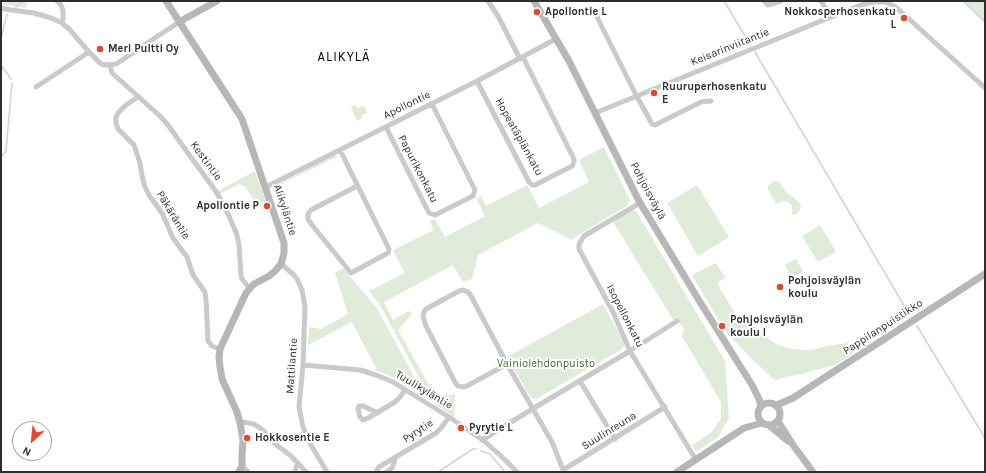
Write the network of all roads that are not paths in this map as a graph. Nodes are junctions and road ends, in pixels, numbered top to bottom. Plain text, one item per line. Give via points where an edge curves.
1 (57, 1) edge
2 (166, 1) edge
3 (217, 1) edge
4 (488, 1) edge
5 (534, 1) edge
6 (764, 1) edge
7 (781, 1) edge
8 (821, 1) edge
9 (1, 7) edge
10 (598, 10) dead end
11 (831, 17) junction
12 (180, 22) junction
13 (62, 23) junction
14 (556, 39) junction
15 (89, 52) junction
16 (522, 58) junction
17 (110, 65) junction
18 (478, 81) junction
19 (36, 87) dead end
20 (985, 88) edge
21 (637, 96) junction
22 (138, 97) junction
23 (711, 101) dead end
24 (432, 104) junction
25 (595, 113) junction
26 (386, 127) junction
27 (340, 150) junction
28 (357, 186) junction
29 (266, 187) junction
30 (640, 202) junction
31 (281, 264) junction
32 (985, 274) edge
33 (250, 289) junction
34 (677, 321) dead end
35 (220, 349) junction
36 (630, 351) junction
37 (507, 364) junction
38 (303, 365) junction
39 (580, 381) junction
40 (752, 385) junction
41 (405, 390) junction
42 (793, 398) junction
43 (774, 404) junction
44 (665, 407) junction
45 (532, 409) junction
46 (759, 410) junction
47 (378, 413) dead end
48 (449, 416) junction
49 (780, 418) junction
50 (240, 423) junction
51 (765, 424) junction
52 (744, 428) junction
53 (615, 439) junction
54 (482, 440) junction
55 (792, 445) junction
56 (395, 458) junction
57 (696, 460) junction
58 (298, 464) junction
59 (241, 469) edge
60 (325, 471) edge
61 (564, 471) edge
62 (248, 472) edge
63 (295, 472) edge
64 (306, 472) edge
65 (378, 472) edge
66 (386, 472) edge
67 (517, 472) edge
68 (677, 472) edge
69 (813, 472) edge

1 - 13 street via 63,10
2 - 12 street, Alikyläntie
3 - 12 street
4 - 16 street
5 - 14 street, Pohjoisväylä
6 - 7 street via 768,5
8 - 11 street
9 - 13 street via 34,13
10 - 21 street via 597,17
11 - 20 street, Keisarinviitantie via 873,2 885,2 894,6
11 - 21 street, Keisarinviitantie
12 - 17 street via 116,64
12 - 29 street, Alikyläntie via 242,118
13 - 15 street
14 - 16 street, Apollontie
14 - 25 street, Pohjoisväylä
15 - 17 street via 101,64
15 - 19 street
16 - 18 street, Apollontie
16 - 18 street, Hopeatäplänkatu via 574,159 572,166 532,185
17 - 22 street, Kestintie via 112,74
18 - 24 street, Apollontie
21 - 23 street via 648,119 655,125 701,102
21 - 25 street, Keisarinviitantie
22 - 33 street, Kestintie via 168,125 217,193 237,234 241,275
22 - 35 street, Päkäräntie via 118,113 116,123 118,129 134,145 145,188 162,213 173,238 187,257 193,275 205,292 208,342
24 - 26 street, Apollontie
24 - 26 street, Papurikonkatu via 475,190 473,196 435,215 429,213
25 - 30 street, Pohjoisväylä
26 - 27 street, Apollontie
27 - 28 street
27 - 29 street, Apollontie
28 - 28 street via 389,249 388,253 351,273 308,219 308,214
29 - 31 street, Alikyläntie via 284,243
30 - 36 street, Isopellonkatu via 584,236 579,244 579,249 613,312
30 - 40 street, Pohjoisväylä
31 - 33 street
31 - 38 street, Mattilantie via 293,274 302,290 305,307
32 - 42 street, Pappilanpuistikko
33 - 35 street
34 - 36 street
35 - 50 street via 222,379
36 - 39 street
36 - 44 street, Isopellonkatu
37 - 37 street via 468,292 459,291 424,312 426,326 458,386 467,386
37 - 45 street
38 - 41 street, Tuulikyläntie via 360,370 393,382
38 - 60 street, Mattilantie via 299,407 302,427
39 - 45 street
39 - 53 street
40 - 43 street, Pohjoisväylä
40 - 46 street, Pohjoisväylä via 759,400
41 - 47 street via 395,402
41 - 48 street, Tuulikyläntie
42 - 43 street, Pappilanpuistikko
42 - 49 street, Pappilanpuistikko
43 - 46 street via 767,403
43 - 49 street via 779,408
44 - 53 street, Suulinreuna
44 - 57 street, Isopellonkatu
45 - 54 street
45 - 61 street via 552,442
46 - 51 street via 758,417
46 - 52 street
48 - 54 street, Tuulikyläntie
48 - 56 street, Pyrytie via 436,433
49 - 51 street via 776,424
49 - 55 street
50 - 58 street via 254,424 264,431
50 - 59 street via 243,440
51 - 52 street
51 - 55 street
52 - 57 street
53 - 61 street, Suulinreuna
54 - 67 street, Tuulikyläntie
55 - 69 street
56 - 65 street, Pyrytie via 379,467
56 - 66 street, Pyrytie via 392,468
57 - 68 street
58 - 63 street
58 - 64 street
59 - 62 street

